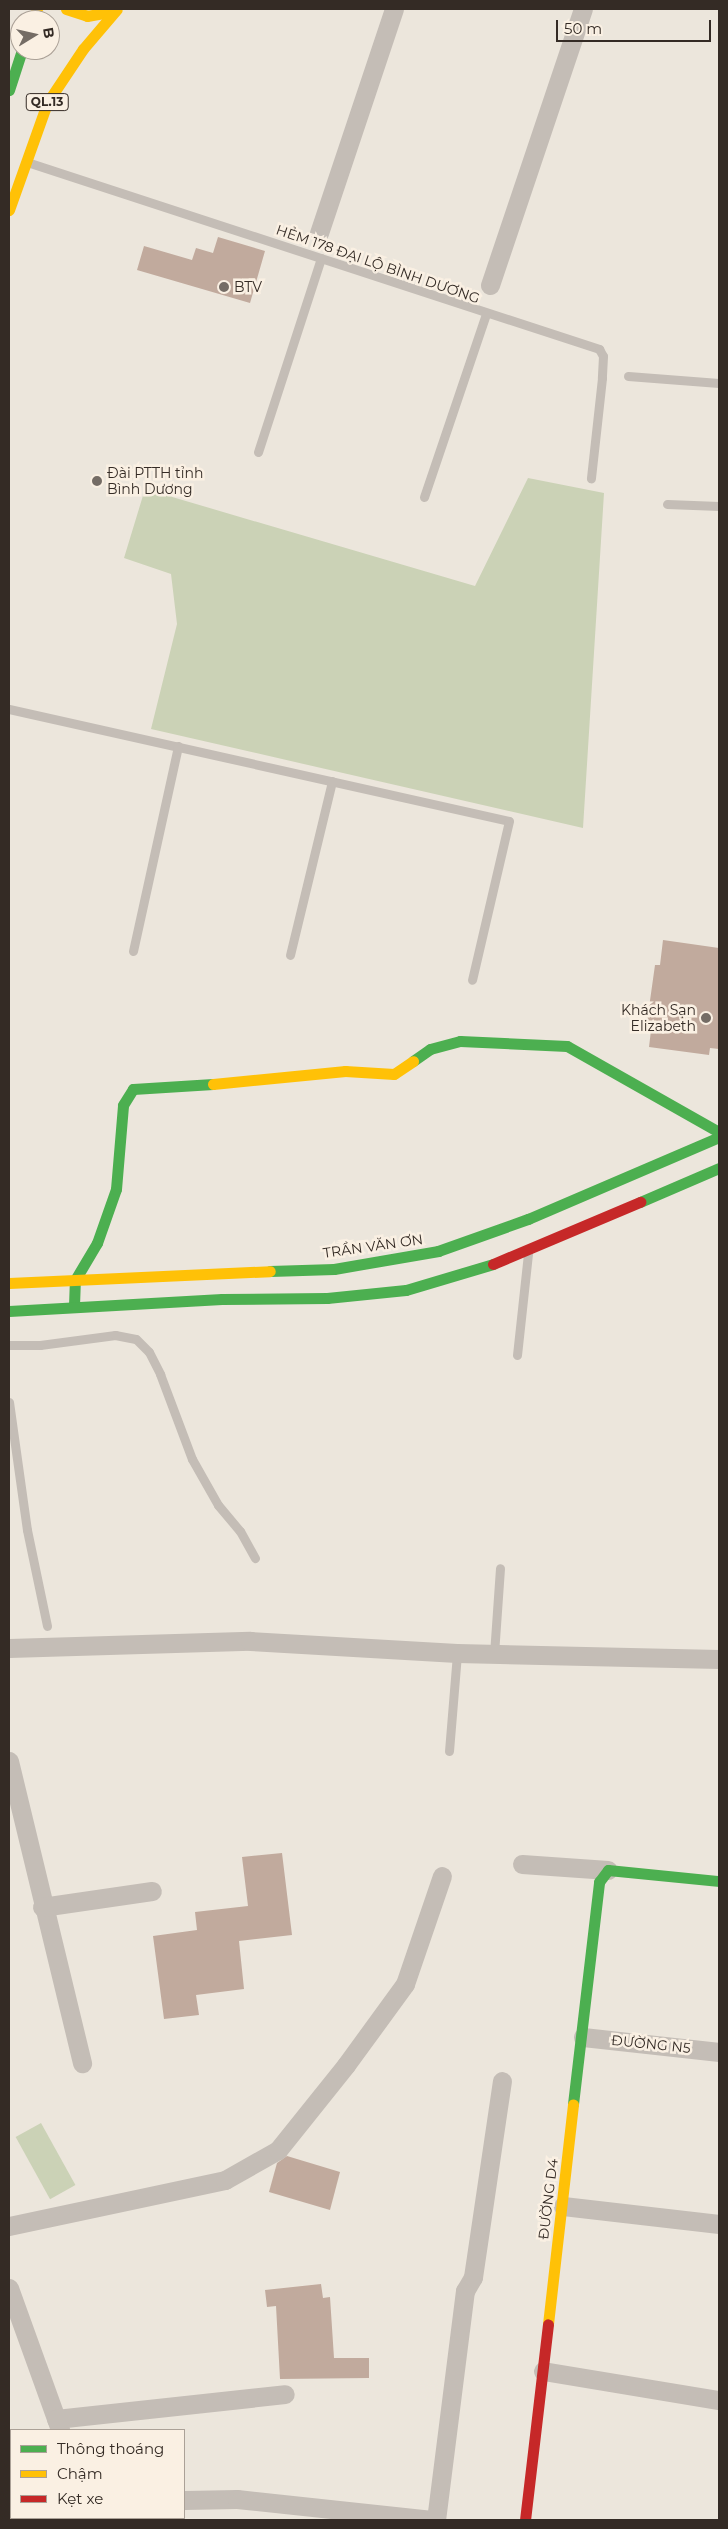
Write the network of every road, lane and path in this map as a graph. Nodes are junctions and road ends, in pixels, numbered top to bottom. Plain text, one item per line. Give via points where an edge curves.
1 (66, 9) edge
2 (394, 9) edge
3 (582, 9) edge
4 (116, 10) edge
5 (19, 60) edge
6 (9, 90) edge
7 (25, 161) junction
8 (9, 210) edge
9 (319, 233) dead end
10 (321, 258) junction
11 (490, 285) dead end
12 (486, 314) junction
13 (628, 376) dead end
14 (719, 383) edge
15 (258, 452) dead end
16 (592, 478) dead end
17 (424, 497) dead end
18 (667, 504) dead end
19 (719, 506) edge
20 (9, 709) edge
21 (178, 746) junction
22 (332, 781) junction
23 (133, 951) dead end
24 (290, 955) dead end
25 (472, 980) dead end
26 (719, 1132) edge
27 (719, 1137) edge
28 (719, 1168) edge
29 (529, 1249) junction
30 (76, 1280) junction
31 (9, 1283) edge
32 (74, 1306) junction
33 (9, 1310) edge
34 (9, 1345) edge
35 (517, 1355) dead end
36 (9, 1402) edge
37 (255, 1558) dead end
38 (500, 1568) dead end
39 (48, 1626) dead end
40 (9, 1648) edge
41 (457, 1653) junction
42 (494, 1654) junction
43 (719, 1659) edge
44 (449, 1751) dead end
45 (10, 1769) edge
46 (522, 1864) dead end
47 (442, 1876) dead end
48 (603, 1876) junction
49 (719, 1881) edge
50 (152, 1891) dead end
51 (42, 1907) junction
52 (583, 2037) junction
53 (719, 2052) edge
54 (82, 2063) dead end
55 (502, 2080) dead end
56 (563, 2206) junction
57 (719, 2224) edge
58 (9, 2226) edge
59 (9, 2288) edge
60 (543, 2371) junction
61 (285, 2394) dead end
62 (719, 2400) edge
63 (58, 2425) edge
64 (185, 2500) edge
65 (434, 2520) edge
66 (525, 2520) edge

1 - 4 main road, QL.13 via 87,16
2 - 9 street
3 - 11 street
4 - 7 main road, QL.13 via 83,48 47,103
5 - 6 main road, QL.13
7 - 8 main road, QL.13
7 - 10 lane, HẺM 178 ĐẠI LỘ BÌNH DƯƠNG
10 - 12 lane, HẺM 178 ĐẠI LỘ BÌNH DƯƠNG
10 - 15 lane
12 - 16 lane, HẺM 178 ĐẠI LỘ BÌNH DƯƠNG via 599,349 603,356 602,378
12 - 17 lane
13 - 14 lane
18 - 19 lane
20 - 21 lane
21 - 22 lane
21 - 23 lane
22 - 24 lane
22 - 25 lane via 509,821
26 - 30 main road via 567,1046 460,1041 430,1049 394,1074 345,1071 276,1080 133,1089 123,1105 116,1190 97,1243
27 - 30 main road, TRẦN VĂN ƠN via 528,1219 438,1251 334,1269
28 - 29 main road
29 - 32 main road via 438,1283 371,1295
29 - 35 lane
30 - 31 main road, TRẦN VĂN ƠN
30 - 32 main road
32 - 33 main road
34 - 37 lane via 40,1345 115,1335 136,1339 149,1352 160,1374 192,1459 218,1505 240,1531
36 - 39 lane via 27,1530
38 - 42 lane
40 - 41 street via 250,1641
41 - 42 street
41 - 44 lane
42 - 43 street
45 - 51 street
46 - 48 street
47 - 58 street via 404,1984 278,2150 225,2180
48 - 49 main road
48 - 52 main road, ĐƯỜNG D4
50 - 51 street
51 - 54 street
52 - 53 street, ĐƯỜNG N5
52 - 56 main road, ĐƯỜNG D4
55 - 65 street via 473,2276 465,2292
56 - 57 street
56 - 60 main road, ĐƯỜNG D4
59 - 63 street
60 - 62 street
60 - 66 main road, ĐƯỜNG D4
61 - 63 street
64 - 65 street via 237,2499

